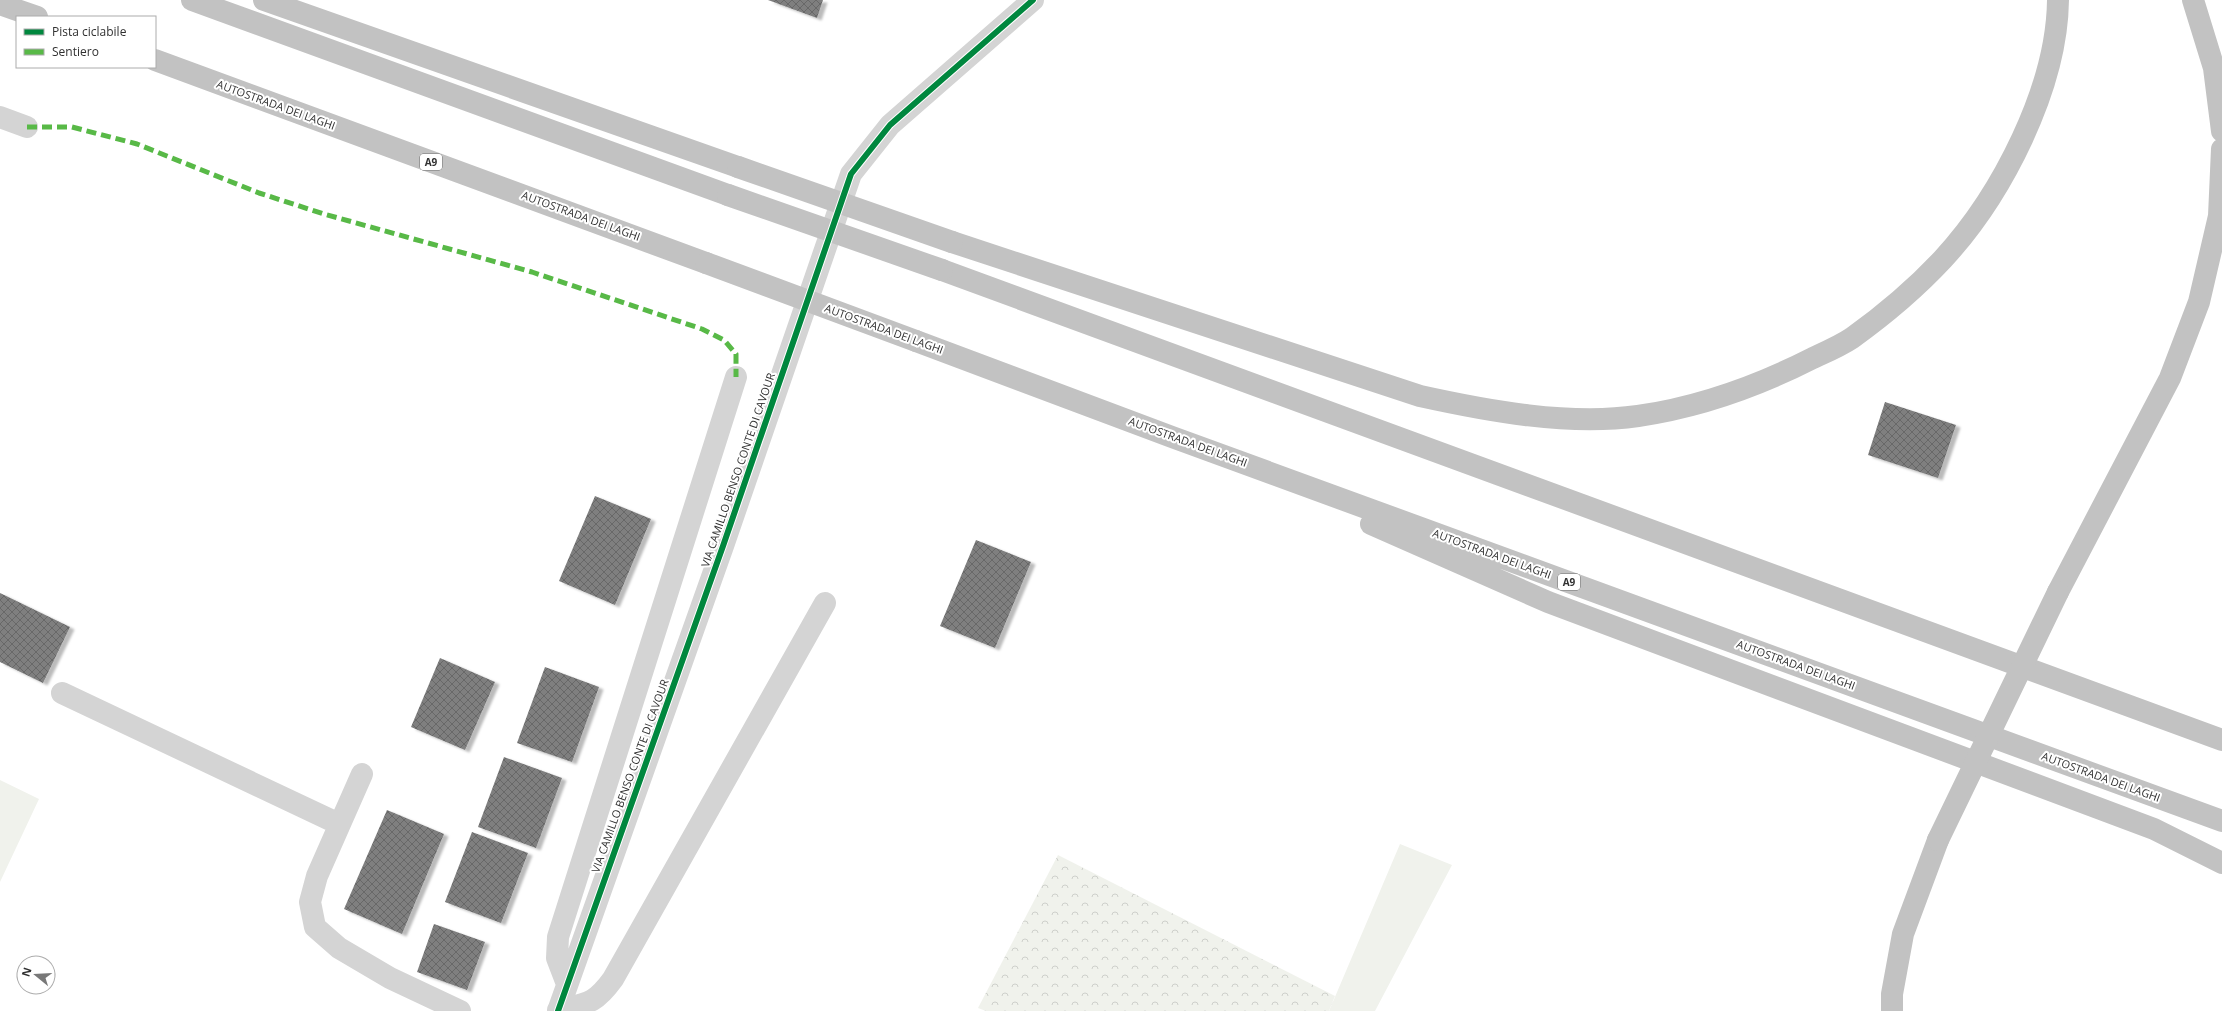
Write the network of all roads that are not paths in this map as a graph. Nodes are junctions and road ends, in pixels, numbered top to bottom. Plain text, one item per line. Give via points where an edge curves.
1 (192, 0) edge
2 (264, 0) edge
3 (1033, 0) edge
4 (2058, 0) edge
5 (2193, 0) edge
6 (0, 4) edge
7 (34, 16) edge
8 (156, 60) edge
9 (0, 117) edge
10 (27, 127) dead end
11 (2222, 131) edge
12 (2222, 149) edge
13 (736, 377) dead end
14 (1172, 437) junction
15 (825, 603) dead end
16 (62, 693) dead end
17 (2222, 740) edge
18 (362, 774) dead end
19 (2222, 821) edge
20 (339, 824) junction
21 (2222, 863) edge
22 (567, 984) junction
23 (460, 1011) edge
24 (558, 1011) edge
25 (1892, 1011) edge

1 - 17 highway, bridge via 942,270
2 - 4 highway, bridge via 952,242 1420,396 1480,409 1572,418 1636,416 1693,406 1744,389 1850,339 1902,299 1943,259 1977,215 2009,165 2032,117 2049,66
3 - 22 street, VIA CAMILLO BENSO CONTE DI CAVOUR via 890,125 851,174
5 - 11 highway via 2214,68
6 - 7 highway
8 - 14 highway, AUTOSTRADA DEI LAGHI / A9, bridge
9 - 10 street
12 - 25 highway, bridge via 2219,216 2196,309 2170,378 2058,592 1938,840 1903,934 1892,994
13 - 22 street via 558,937 558,958
14 - 19 highway, AUTOSTRADA DEI LAGHI / A9
14 - 21 highway via 1548,602 2154,829
15 - 24 street via 613,979 592,1002
16 - 20 street
18 - 20 street
20 - 23 street via 317,876 310,902 315,927 339,948 384,974
22 - 24 street, VIA CAMILLO BENSO CONTE DI CAVOUR

